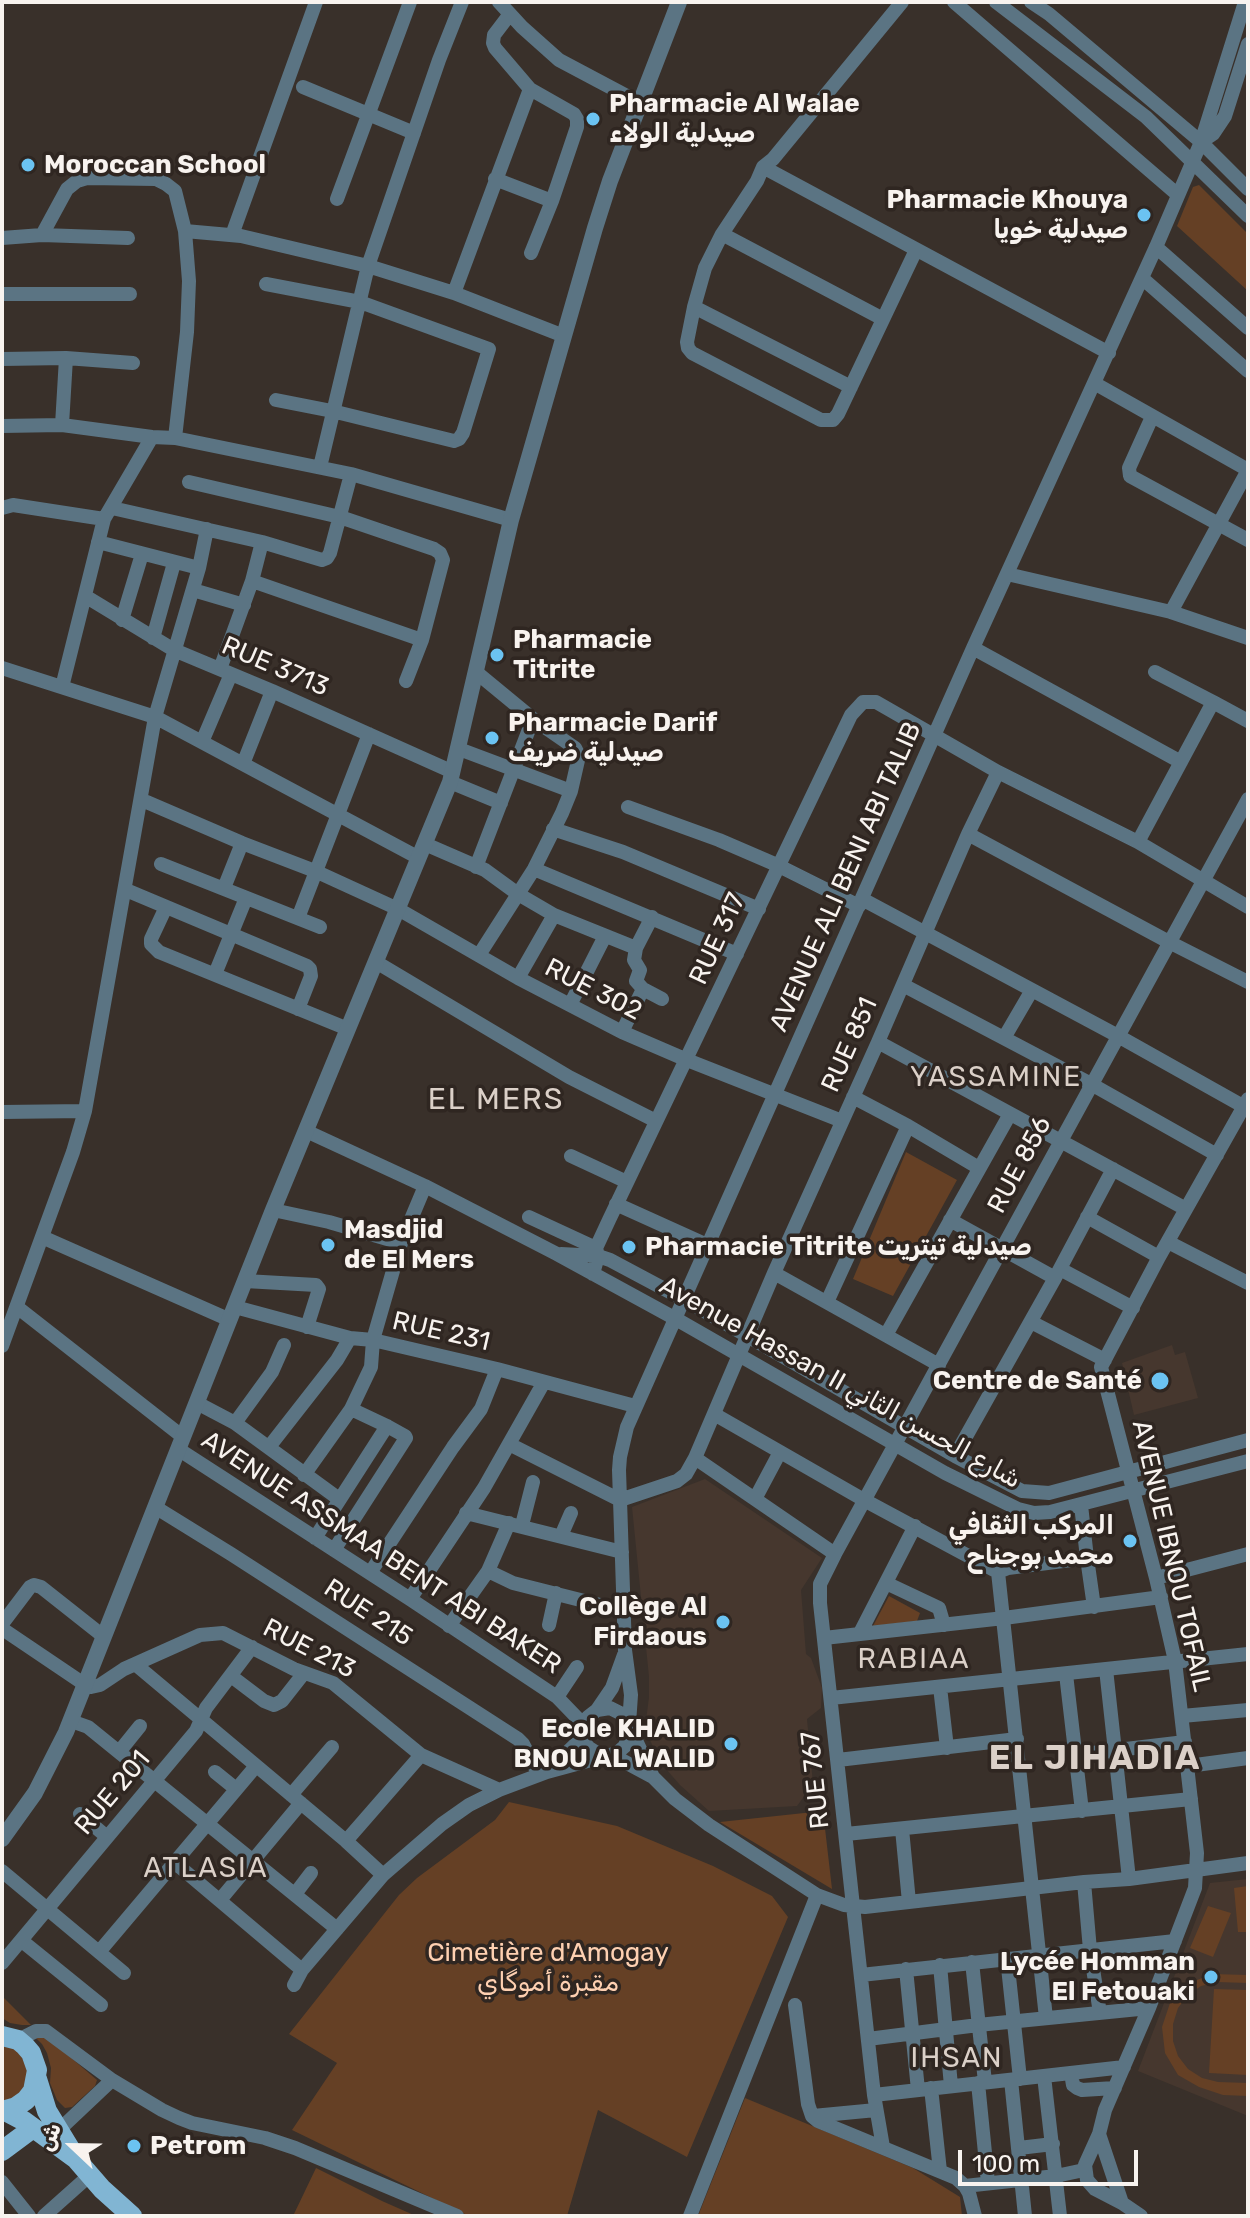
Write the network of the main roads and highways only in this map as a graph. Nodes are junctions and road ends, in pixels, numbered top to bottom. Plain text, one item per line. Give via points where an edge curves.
1 (8, 2036) edge
2 (37, 2079) junction
3 (3, 2111) edge
4 (33, 2128) junction
5 (2, 2151) edge
6 (76, 2159) junction
7 (132, 2216) edge

1 - 2 main road via 31,2053
2 - 3 main road via 26,2100
2 - 6 main road via 47,2111
3 - 4 main road
4 - 5 main road
4 - 6 main road
6 - 7 main road

